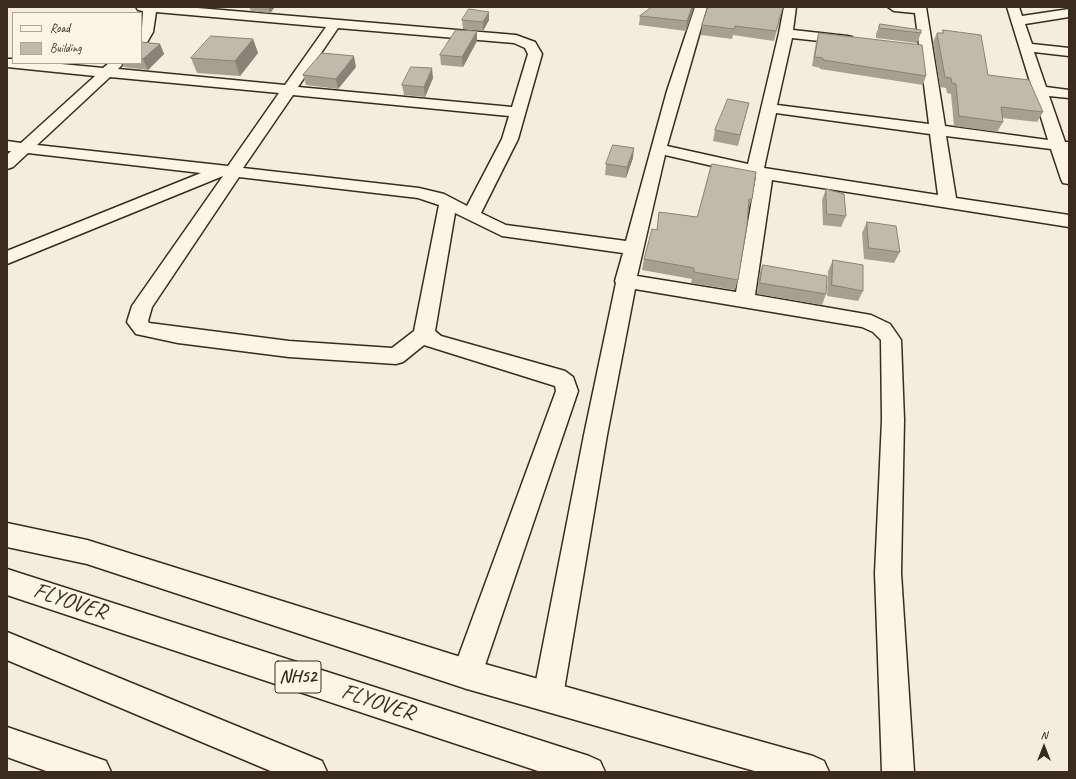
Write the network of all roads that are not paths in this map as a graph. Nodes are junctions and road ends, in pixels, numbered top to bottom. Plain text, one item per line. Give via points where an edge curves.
1 (147, 7) edge
2 (284, 7) edge
3 (701, 7) edge
4 (790, 7) edge
5 (894, 7) edge
6 (920, 9) edge
7 (210, 10) edge
8 (352, 13) dead end
9 (1069, 13) edge
10 (1015, 14) edge
11 (273, 18) junction
12 (338, 24) junction
13 (786, 33) junction
14 (142, 38) edge
15 (864, 42) edge
16 (1025, 47) junction
17 (910, 48) edge
18 (926, 50) junction
19 (1069, 52) edge
20 (33, 64) edge
21 (112, 67) edge
22 (288, 89) junction
23 (1039, 90) junction
24 (1069, 94) edge
25 (770, 108) junction
26 (518, 112) junction
27 (937, 130) junction
28 (7, 146) edge
29 (1064, 147) edge
30 (25, 148) junction
31 (659, 149) junction
32 (7, 164) edge
33 (228, 171) junction
34 (760, 172) junction
35 (1069, 179) edge
36 (948, 202) junction
37 (448, 203) junction
38 (471, 215) junction
39 (1069, 221) edge
40 (633, 248) junction
41 (7, 258) edge
42 (625, 281) junction
43 (744, 300) junction
44 (425, 334) junction
45 (7, 534) edge
46 (7, 582) edge
47 (7, 646) edge
48 (467, 674) junction
49 (548, 696) junction
50 (7, 742) edge
51 (95, 772) edge
52 (311, 772) edge
53 (589, 772) edge
54 (813, 772) edge
55 (898, 772) edge

1 - 7 main road
1 - 14 main road via 146,32
2 - 11 main road
3 - 31 main road via 680,68
4 - 13 main road
5 - 6 main road
6 - 18 main road
7 - 11 main road
8 - 12 main road
9 - 10 main road
10 - 16 main road
11 - 12 main road
12 - 22 main road
12 - 26 main road via 524,41 534,49 534,54
13 - 15 main road
13 - 25 main road
16 - 19 main road
16 - 23 main road
17 - 18 main road
18 - 27 main road
20 - 21 main road
21 - 22 main road
21 - 30 main road
22 - 26 main road
22 - 33 main road
23 - 24 main road
23 - 29 main road
25 - 27 main road
25 - 34 main road
26 - 38 main road via 510,139
27 - 29 main road
27 - 36 main road
28 - 30 main road
29 - 35 main road
30 - 32 main road
30 - 33 main road
31 - 34 main road
31 - 40 main road
33 - 37 main road via 419,192
33 - 41 main road
33 - 44 main road via 231,177 142,306 137,322 143,329 289,349 396,356
34 - 36 main road
34 - 43 main road
36 - 39 main road
37 - 38 main road
37 - 44 main road via 424,328
38 - 40 main road via 490,225 513,232
40 - 42 main road
42 - 43 main road
42 - 49 main road
43 - 55 main road via 864,320 877,325 891,340 893,420 888,573
44 - 48 main road via 434,342 555,376 567,385
45 - 48 main road via 87,552
46 - 53 main road, FLYOVER / NH52
47 - 52 main road
48 - 49 main road
49 - 54 main road
50 - 51 main road

